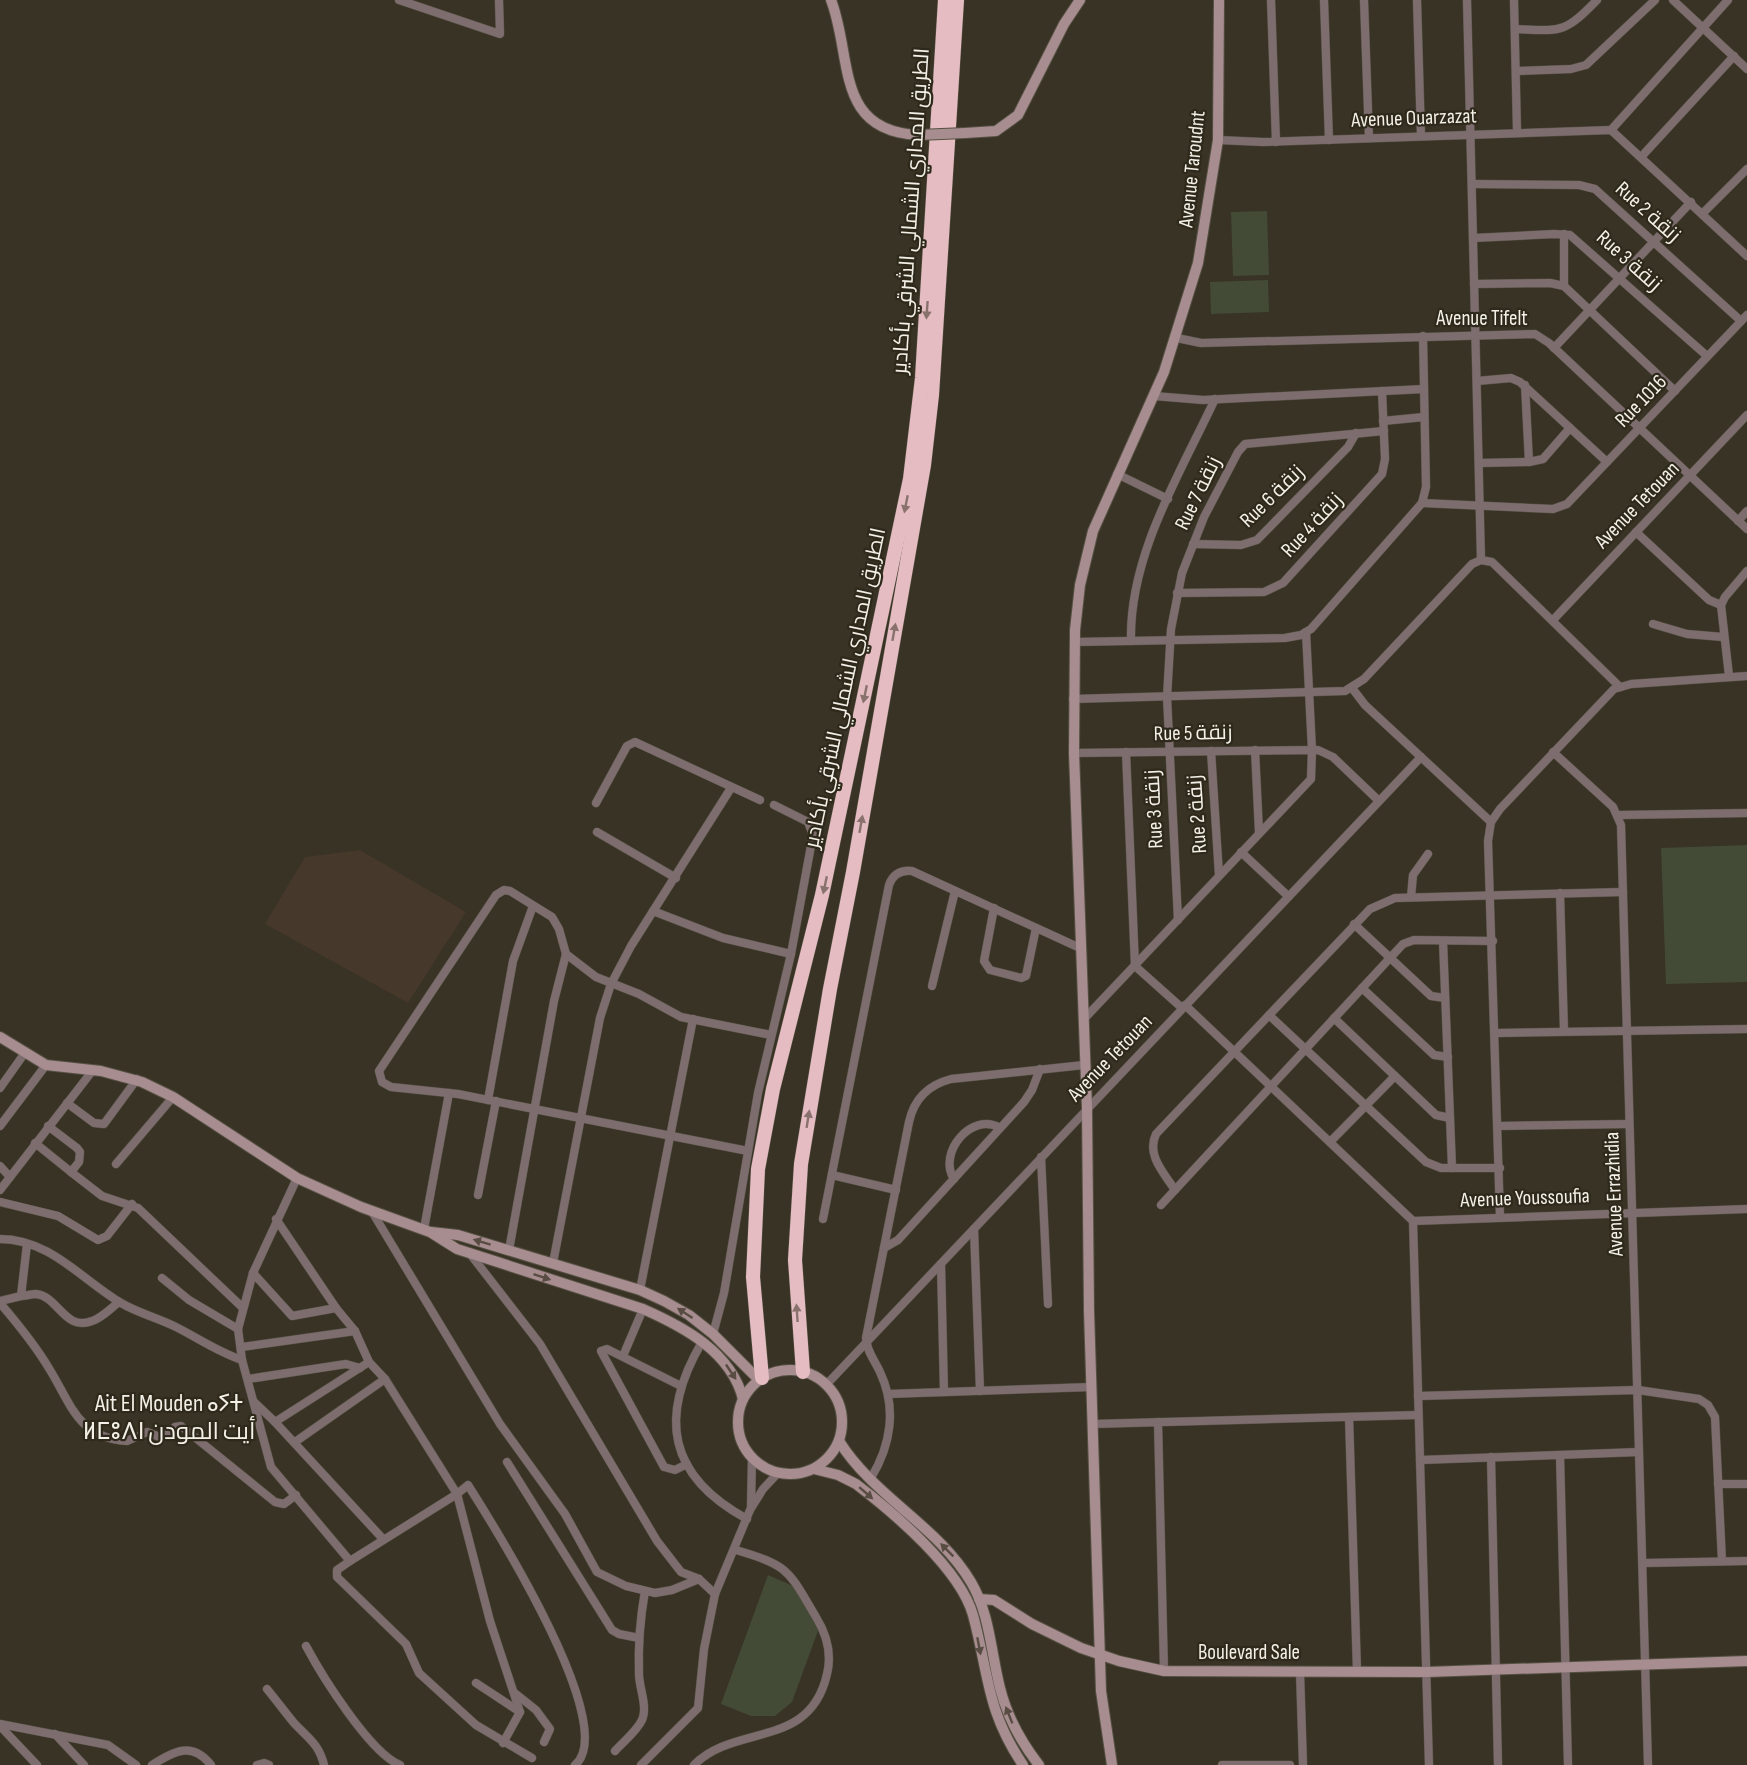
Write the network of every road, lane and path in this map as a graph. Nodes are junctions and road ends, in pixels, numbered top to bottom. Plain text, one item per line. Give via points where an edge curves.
1 (399, 0) edge
2 (500, 0) edge
3 (831, 0) edge
4 (945, 0) edge
5 (957, 0) edge
6 (1080, 0) edge
7 (1219, 0) edge
8 (1271, 0) edge
9 (1324, 0) edge
10 (1364, 0) edge
11 (1417, 0) edge
12 (1467, 0) edge
13 (1514, 0) edge
14 (1597, 0) edge
15 (1655, 0) edge
16 (1673, 0) edge
17 (1728, 0) edge
18 (410, 1) edge
19 (1703, 28) junction
20 (1515, 29) junction
21 (1734, 56) junction
22 (1747, 69) edge
23 (1516, 71) junction
24 (1611, 130) junction
25 (1517, 131) junction
26 (1471, 133) junction
27 (1421, 136) junction
28 (1369, 138) junction
29 (1218, 140) junction
30 (1329, 140) junction
31 (1276, 142) junction
32 (1642, 156) junction
33 (1745, 175) edge
34 (1472, 184) junction
35 (1691, 202) junction
36 (1703, 213) junction
37 (1564, 234) junction
38 (1473, 238) junction
39 (1654, 242) junction
40 (1747, 256) edge
41 (1620, 277) junction
42 (1474, 284) junction
43 (1564, 286) junction
44 (1590, 310) junction
45 (1744, 318) edge
46 (1475, 334) junction
47 (1423, 336) junction
48 (1177, 338) junction
49 (1554, 348) junction
50 (1707, 356) junction
51 (1477, 381) junction
52 (1525, 385) junction
53 (1424, 389) junction
54 (1382, 391) junction
55 (1675, 391) junction
56 (1154, 396) junction
57 (1215, 399) junction
58 (1747, 415) edge
59 (1424, 417) junction
60 (1383, 421) junction
61 (1570, 428) junction
62 (1639, 428) junction
63 (1384, 431) junction
64 (1356, 433) junction
65 (1529, 462) junction
66 (1607, 462) junction
67 (1479, 463) junction
68 (1117, 474) junction
69 (1690, 476) junction
70 (1168, 499) junction
71 (1422, 503) junction
72 (1480, 507) junction
73 (1747, 511) edge
74 (1738, 520) junction
75 (1747, 530) edge
76 (1636, 532) junction
77 (1193, 544) junction
78 (1481, 560) junction
79 (1747, 571) edge
80 (1178, 593) junction
81 (1721, 605) junction
82 (1553, 620) junction
83 (1653, 624) dead end
84 (1306, 632) junction
85 (1723, 637) junction
86 (1131, 641) junction
87 (1169, 641) junction
88 (1075, 642) junction
89 (1729, 676) junction
90 (1747, 676) edge
91 (1620, 687) junction
92 (1352, 688) junction
93 (1310, 694) junction
94 (1167, 697) junction
95 (1073, 699) junction
96 (1255, 750) junction
97 (1312, 750) junction
98 (1211, 751) junction
99 (1126, 752) junction
100 (1169, 752) junction
101 (1553, 752) junction
102 (1074, 753) junction
103 (1420, 757) junction
104 (731, 788) junction
105 (760, 800) dead end
106 (1379, 801) junction
107 (596, 803) dead end
108 (774, 805) dead end
109 (1747, 813) edge
110 (1619, 815) junction
111 (1491, 822) junction
112 (597, 832) dead end
113 (1259, 832) junction
114 (1241, 852) junction
115 (1428, 854) dead end
116 (1219, 875) junction
117 (676, 878) junction
118 (955, 891) junction
119 (1623, 892) junction
120 (1560, 893) junction
121 (1491, 894) junction
122 (1288, 896) junction
123 (1411, 897) junction
124 (533, 906) junction
125 (994, 908) junction
126 (652, 911) junction
127 (1178, 920) junction
128 (1354, 924) junction
129 (1036, 928) junction
130 (1443, 941) junction
131 (1493, 941) junction
132 (1080, 948) junction
133 (566, 954) junction
134 (791, 954) junction
135 (1390, 958) junction
136 (1135, 966) junction
137 (610, 984) junction
138 (932, 987) dead end
139 (1362, 988) junction
140 (1445, 998) junction
141 (1183, 1006) junction
142 (1269, 1015) junction
143 (1334, 1018) junction
144 (693, 1019) junction
145 (1082, 1022) junction
146 (1747, 1029) edge
147 (1628, 1030) junction
148 (1564, 1031) junction
149 (1497, 1033) junction
150 (771, 1035) junction
151 (0, 1037) edge
152 (1306, 1049) junction
153 (1234, 1051) junction
154 (24, 1054) junction
155 (1448, 1057) junction
156 (46, 1065) junction
157 (1084, 1065) junction
158 (1040, 1069) junction
159 (93, 1070) junction
160 (1395, 1076) junction
161 (137, 1079) junction
162 (1272, 1086) junction
163 (0, 1088) edge
164 (449, 1093) junction
165 (173, 1097) junction
166 (492, 1100) junction
167 (67, 1103) junction
168 (1366, 1106) junction
169 (1087, 1108) junction
170 (534, 1110) junction
171 (1450, 1119) junction
172 (581, 1120) junction
173 (1629, 1124) junction
174 (0, 1126) edge
175 (48, 1126) junction
176 (1499, 1126) junction
177 (1000, 1128) junction
178 (670, 1137) junction
179 (1330, 1142) junction
180 (35, 1143) junction
181 (748, 1151) junction
182 (1041, 1157) junction
183 (116, 1164) dead end
184 (0, 1166) edge
185 (1452, 1168) junction
186 (1500, 1168) junction
187 (71, 1172) junction
188 (832, 1175) junction
189 (10, 1177) junction
190 (297, 1178) junction
191 (954, 1179) junction
192 (0, 1190) edge
193 (896, 1190) junction
194 (1175, 1190) junction
195 (478, 1195) dead end
196 (0, 1202) edge
197 (132, 1204) junction
198 (1161, 1205) dead end
199 (1747, 1209) edge
200 (371, 1210) junction
201 (1632, 1212) junction
202 (1500, 1217) junction
203 (276, 1219) junction
204 (823, 1219) dead end
205 (1413, 1221) junction
206 (974, 1229) junction
207 (427, 1230) junction
208 (458, 1235) junction
209 (0, 1239) edge
210 (27, 1244) junction
211 (884, 1248) junction
212 (457, 1249) junction
213 (509, 1250) junction
214 (471, 1255) junction
215 (553, 1263) junction
216 (941, 1264) junction
217 (253, 1273) junction
218 (162, 1278) dead end
219 (640, 1290) junction
220 (21, 1296) junction
221 (0, 1302) edge
222 (119, 1302) junction
223 (1048, 1304) dead end
224 (243, 1308) junction
225 (336, 1308) junction
226 (643, 1309) junction
227 (238, 1329) junction
228 (355, 1331) junction
229 (713, 1334) junction
230 (702, 1342) junction
231 (866, 1343) junction
232 (242, 1347) junction
233 (623, 1356) junction
234 (242, 1359) junction
235 (369, 1362) junction
236 (360, 1368) junction
237 (803, 1372) junction
238 (248, 1379) junction
239 (385, 1379) junction
240 (761, 1379) junction
241 (826, 1385) junction
242 (681, 1386) junction
243 (1092, 1387) junction
244 (1638, 1390) junction
245 (980, 1391) junction
246 (944, 1392) junction
247 (888, 1394) junction
248 (1418, 1396) junction
249 (743, 1399) junction
250 (253, 1401) junction
251 (1418, 1415) junction
252 (1349, 1417) junction
253 (274, 1422) junction
254 (1158, 1422) junction
255 (1094, 1424) junction
256 (839, 1441) junction
257 (295, 1442) junction
258 (1640, 1452) junction
259 (1560, 1455) junction
260 (1491, 1457) junction
261 (752, 1458) junction
262 (1420, 1460) junction
263 (507, 1462) dead end
264 (687, 1464) junction
265 (859, 1467) junction
266 (814, 1469) junction
267 (778, 1473) junction
268 (871, 1478) junction
269 (848, 1479) junction
270 (1718, 1484) junction
271 (1747, 1484) edge
272 (458, 1494) junction
273 (296, 1495) junction
274 (750, 1510) junction
275 (747, 1519) junction
276 (383, 1539) junction
277 (736, 1550) junction
278 (350, 1561) junction
279 (1747, 1561) edge
280 (1722, 1562) junction
281 (1644, 1563) junction
282 (699, 1579) junction
283 (645, 1591) junction
284 (715, 1594) junction
285 (980, 1599) junction
286 (639, 1638) junction
287 (306, 1646) dead end
288 (1100, 1655) junction
289 (1747, 1661) edge
290 (1646, 1663) junction
291 (1566, 1666) junction
292 (1496, 1669) junction
293 (1164, 1671) junction
294 (1357, 1671) junction
295 (1300, 1672) junction
296 (1427, 1672) junction
297 (476, 1683) dead end
298 (267, 1689) dead end
299 (516, 1694) junction
300 (520, 1712) junction
301 (0, 1725) edge
302 (55, 1734) junction
303 (544, 1742) dead end
304 (503, 1743) junction
305 (615, 1751) dead end
306 (532, 1758) dead end
307 (38, 1765) edge
308 (84, 1765) edge
309 (136, 1765) edge
310 (152, 1765) edge
311 (211, 1765) edge
312 (257, 1765) edge
313 (269, 1765) edge
314 (324, 1765) edge
315 (400, 1765) edge
316 (575, 1765) edge
317 (641, 1765) edge
318 (694, 1765) edge
319 (1023, 1765) edge
320 (1039, 1765) edge
321 (1112, 1765) edge
322 (1222, 1765) edge
323 (1290, 1765) edge
324 (1303, 1765) edge
325 (1429, 1765) edge
326 (1498, 1765) edge
327 (1569, 1765) edge
328 (1648, 1765) edge

1 - 18 street
2 - 18 street via 500,34
3 - 6 street, bridge via 859,107 882,129 918,135 996,130 1018,115
4 -> 240 highway, الطريق المداري الشمالي الشرقي بأكادير via 923,366 910,479 825,884 772,1089 758,1169 753,1277
237 -> 5 highway, الطريق المداري الشمالي الشرقي بأكادير via 795,1260 800,1175 927,442
7 - 29 street, Avenue Taroudnt
8 - 31 street
9 - 30 street
10 - 28 street
11 - 27 street
12 - 26 street
13 - 20 street
14 - 20 street via 1564,29
15 - 23 street via 1586,65
16 - 19 street
17 - 19 street
19 - 21 street
19 - 24 street
20 - 23 street
21 - 22 street
21 - 32 street
23 - 25 street
24 - 25 street, Avenue Ouarzazat
24 - 32 street
25 - 26 street, Avenue Ouarzazat
26 - 27 street, Avenue Ouarzazat
26 - 34 street
27 - 28 street, Avenue Ouarzazat
28 - 30 street, Avenue Ouarzazat
29 - 31 street, Avenue Ouarzazat
29 - 48 street, Avenue Taroudnt via 1203,241
30 - 31 street, Avenue Ouarzazat
32 - 35 street
33 - 36 street
34 - 38 street
34 - 39 street, Rue 2 زنقة via 1590,187
35 - 36 street
35 - 39 street
36 - 40 street
37 - 38 street, Rue 3 زنقة
37 - 41 street, Rue 3 زنقة via 1580,241
37 - 43 street
38 - 42 street
39 - 41 street
39 - 45 street, Rue 2 زنقة
41 - 44 street
41 - 50 street, Rue 3 زنقة
42 - 43 street
42 - 46 street
43 - 44 street
44 - 49 street
44 - 55 street
45 - 50 street, Rue 1016
46 - 47 street, Avenue Tifelt
46 - 49 street, Avenue Tifelt via 1530,333
46 - 51 street
47 - 48 street, Avenue Tifelt via 1201,343
47 - 53 street
48 - 56 street, Avenue Taroudnt
49 - 62 street, Avenue Tifelt
50 - 55 street, Rue 1016
51 - 52 street via 1510,378
51 - 67 street
52 - 61 street
52 - 65 street
53 - 54 street
53 - 59 street
54 - 57 street
54 - 60 street, Rue 4 زنقة
55 - 62 street, Rue 1016
56 - 57 street
56 - 68 street, Avenue Taroudnt
57 - 70 street
58 - 69 street, Avenue Tetouan
59 - 60 street
59 - 71 street via 1426,487
60 - 63 street, Rue 4 زنقة
61 - 65 street via 1547,457
61 - 66 street
62 - 66 street, Rue 1016
62 - 69 street, Avenue Tifelt
63 - 64 street, Rue 7 زنقة
63 - 80 street, Rue 4 زنقة via 1385,465 1381,477 1283,583 1264,592
64 - 77 street, Rue 6 زنقة via 1348,447 1257,540 1241,545
64 - 77 street, Rue 7 زنقة via 1245,444
65 - 67 street
66 - 72 street, Rue 1016 via 1570,501 1558,508
67 - 72 street
68 - 70 street
68 - 88 street, Avenue Taroudnt via 1086,558
69 - 74 street, Avenue Tifelt
69 - 76 street, Avenue Tetouan
70 - 86 street via 1139,579
71 - 72 street
71 - 84 street
72 - 78 street
73 - 74 street
74 - 75 street, Avenue Tifelt
76 - 81 street via 1708,600
76 - 82 street, Avenue Tetouan
77 - 80 street, Rue 7 زنقة
78 - 82 street via 1492,562
78 - 92 street via 1472,564
79 - 81 street
80 - 87 street, Rue 7 زنقة
81 - 85 street
82 - 91 street
83 - 85 street via 1687,634
84 - 87 street via 1290,637
84 - 93 street
85 - 89 street
86 - 87 street
86 - 88 street
87 - 94 street, Rue 7 زنقة
88 - 95 street, Avenue Taroudnt
89 - 90 street
89 - 91 street
91 - 101 street via 1609,693
92 - 93 street
92 - 103 street
93 - 94 street
93 - 97 street
94 - 95 street
94 - 100 street, Rue 3 زنقة
95 - 102 street, Avenue Taroudnt
96 - 97 street, Rue 5 زنقة
96 - 98 street, Rue 5 زنقة
96 - 113 street
97 - 106 street via 1328,754
97 - 113 street via 1311,779
98 - 100 street, Rue 5 زنقة
98 - 116 street, Rue 2 زنقة
99 - 100 street, Rue 5 زنقة
99 - 102 street, Rue 5 زنقة
99 - 136 street
100 - 127 street, Rue 3 زنقة
101 - 110 street
101 - 111 street
102 - 132 street, Avenue Taroudnt
103 - 106 street, Avenue Tetouan
103 - 111 street
104 - 105 street
104 - 107 street via 632,742
104 - 117 street
106 - 122 street, Avenue Tetouan
108 - 134 street via 808,822 813,832
109 - 110 street
110 - 119 street, Avenue Errazhidia
111 - 121 street
112 - 117 street
113 - 114 street
114 - 116 street
114 - 122 street
115 - 123 street via 1413,875
116 - 127 street
117 - 126 street
118 - 125 street
118 - 138 street
118 - 188 street via 912,871 900,872 891,881
119 - 120 street
119 - 147 street, Avenue Errazhidia
120 - 121 street
120 - 148 street
121 - 123 street
121 - 131 street
122 - 141 street, Avenue Tetouan
123 - 128 street via 1377,904
124 - 133 street via 555,921
124 - 164 street via 510,891 498,893 379,1071 387,1086
124 - 166 street via 513,961
125 - 129 street
125 - 129 street via 984,960 990,970 1026,976
126 - 134 street via 723,938
126 - 137 street
127 - 136 street
128 - 135 street
128 - 142 street
129 - 132 street
130 - 131 street
130 - 135 street via 1410,941
130 - 140 street
131 - 149 street
132 - 145 street, Avenue Taroudnt
133 - 137 street
133 - 170 street
134 - 150 street
135 - 139 street
135 - 140 street via 1431,996
136 - 141 street
136 - 145 street
137 - 144 street via 639,994 675,1015
137 - 172 street
139 - 143 street
139 - 155 street via 1434,1055
140 - 155 street
141 - 153 street
141 - 169 street, Avenue Tetouan
142 - 152 street
142 - 153 street
143 - 152 street
143 - 160 street
144 - 150 street
144 - 178 street
145 - 157 street, Avenue Taroudnt
146 - 147 street
147 - 148 street
147 - 173 street, Avenue Errazhidia
148 - 149 street
149 - 176 street
150 - 181 street
151 - 154 street
152 - 162 street
152 - 168 street
153 - 162 street
153 - 194 street via 1154,1138 1154,1156
154 - 156 street
154 - 163 street
155 - 171 street
156 - 159 street
156 - 174 street
157 - 158 street
157 - 169 street, Avenue Taroudnt
158 - 177 street via 1028,1097
158 - 193 street via 951,1079 925,1092 911,1115
159 - 161 street
159 - 167 street
160 - 168 street
160 - 171 street via 1436,1115
161 - 165 street
161 - 167 street via 104,1124 94,1123
162 - 179 street
162 - 194 street
164 - 166 street
164 - 207 street
165 - 183 street
165 - 190 street
166 - 170 street
166 - 195 street
167 - 175 street
168 - 179 street
168 - 185 street via 1426,1162
169 - 182 street, Avenue Tetouan
169 - 243 street, Avenue Taroudnt
170 - 172 street
170 - 213 street
171 - 185 street
172 - 178 street
172 - 215 street
173 - 176 street
173 - 201 street, Avenue Errazhidia
175 - 180 street
175 - 187 street via 80,1152 79,1162
176 - 186 street
177 - 191 street
177 - 191 street via 976,1125 955,1145 950,1169
178 - 181 street
178 - 219 street
179 - 205 street
180 - 187 street
180 - 189 street
181 - 229 street
182 - 206 street, Avenue Tetouan
182 - 223 street
184 - 189 street
185 - 186 street
186 - 202 street
187 - 197 street via 102,1196
188 - 193 street
188 - 204 street
189 - 192 street
190 - 200 street
190 - 203 street
191 - 211 street via 898,1240
193 - 211 street
194 - 198 street
196 - 197 street via 58,1216 98,1240 107,1236
197 - 224 street
199 - 201 street, Avenue Youssoufia
200 - 207 street
200 - 283 street via 500,1424 566,1514 597,1572
201 - 202 street, Avenue Youssoufia
201 - 244 street, Avenue Errazhidia
202 - 205 street, Avenue Youssoufia
203 - 217 street
203 - 225 street
205 - 248 street
206 - 216 street, Avenue Tetouan
206 - 245 street
207 - 208 street
207 - 212 street
208 - 212 street via 454,1240
213 -> 208 street
209 - 210 street
210 - 220 street
210 - 222 street via 65,1261
211 - 231 street
212 - 214 street
213 - 215 street
214 -> 226 street
214 - 282 street via 540,1344 657,1542 681,1572
215 - 219 street
216 - 231 street, Avenue Tetouan
216 - 246 street
217 - 224 street
217 - 225 street via 292,1316
218 - 227 street via 189,1300
229 -> 219 street via 676,1307
220 - 221 street
220 - 222 street via 44,1297 72,1321 82,1324 94,1321
221 - 273 street via 50,1369 72,1412 89,1427 128,1441 147,1432 162,1438 181,1426 275,1502 284,1504
222 - 234 street
224 - 227 street
225 - 228 street
226 - 230 street
226 - 233 street
227 - 232 street
228 - 232 street
228 - 235 street
229 - 240 street
230 - 242 street
230 -> 249 street via 733,1373
231 - 241 street, Avenue Tetouan
231 - 247 street
232 - 234 street
233 - 242 street
233 - 264 street via 607,1349 601,1352 664,1467 675,1470
234 - 238 street
235 - 236 street
235 - 239 street
236 - 238 street via 346,1364
236 - 253 street
237 - 240 street via 782,1370
237 - 241 street
238 - 250 street
239 - 257 street
239 - 272 street
240 - 249 street
241 - 256 street via 841,1411
242 - 264 street via 675,1422
243 - 245 street
243 - 255 street, Avenue Taroudnt
244 - 248 street
244 - 258 street, Avenue Errazhidia
244 - 270 street via 1694,1398 1711,1409 1715,1417
245 - 246 street
246 - 247 street
247 - 268 street via 888,1437
248 - 251 street
249 - 261 street via 738,1417 740,1436
250 - 253 street
250 - 273 street via 271,1467
251 - 252 street
251 - 262 street
252 - 254 street
252 - 294 street
253 - 257 street
254 - 255 street
254 - 293 street
255 - 288 street, Avenue Taroudnt
256 - 265 street
256 - 266 street via 830,1458
257 - 276 street
258 - 259 street
258 - 281 street, Avenue Errazhidia
259 - 260 street
259 - 291 street
260 - 262 street
260 - 292 street
261 - 267 street
261 - 274 street
262 - 296 street
263 - 286 street via 612,1630
264 - 275 street via 713,1497
265 - 268 street
265 - 269 street
266 - 267 street via 797,1474
266 - 269 street
267 - 274 street
285 -> 268 street via 955,1559
269 -> 319 street via 940,1560 956,1580 972,1615 991,1703
270 - 271 street
270 - 280 street
272 - 276 street
272 - 299 street via 490,1621
272 - 316 street via 468,1485 508,1547 566,1662 585,1720 585,1742
273 - 278 street
274 - 275 street
275 - 277 street
276 - 278 street
277 - 284 street
277 - 318 street via 775,1563 790,1575 823,1630 828,1667 817,1699 797,1720 771,1734 723,1745
278 - 304 street via 336,1572 337,1576 406,1644 419,1673 476,1725
279 - 280 street
280 - 281 street
281 - 290 street, Avenue Errazhidia
282 - 283 street via 672,1590
282 - 284 street
283 - 286 street
284 - 317 street via 698,1708
285 - 288 street, Boulevard Sale via 994,1600 1051,1634
320 -> 285 street via 1018,1734 1004,1700
286 - 305 street via 642,1721
287 - 315 street via 365,1733 378,1749
288 - 293 street, Boulevard Sale
288 - 321 street, Avenue Taroudnt via 1102,1702
289 - 290 street, Boulevard Sale
290 - 291 street, Boulevard Sale
290 - 328 street, Avenue Errazhidia
291 - 292 street, Boulevard Sale
291 - 327 street
292 - 296 street, Boulevard Sale
292 - 326 street
293 - 295 street, Boulevard Sale
294 - 295 street, Boulevard Sale
294 - 296 street, Boulevard Sale
295 - 324 street
296 - 325 street
297 - 300 street
298 - 314 street via 294,1723 314,1740
299 - 300 street
299 - 303 street via 536,1710 550,1729
300 - 304 street
301 - 302 street
301 - 307 street
302 - 308 street
302 - 309 street via 108,1745
304 - 306 street
310 - 311 street via 168,1755 190,1750 201,1753
312 - 313 street
322 - 323 street

